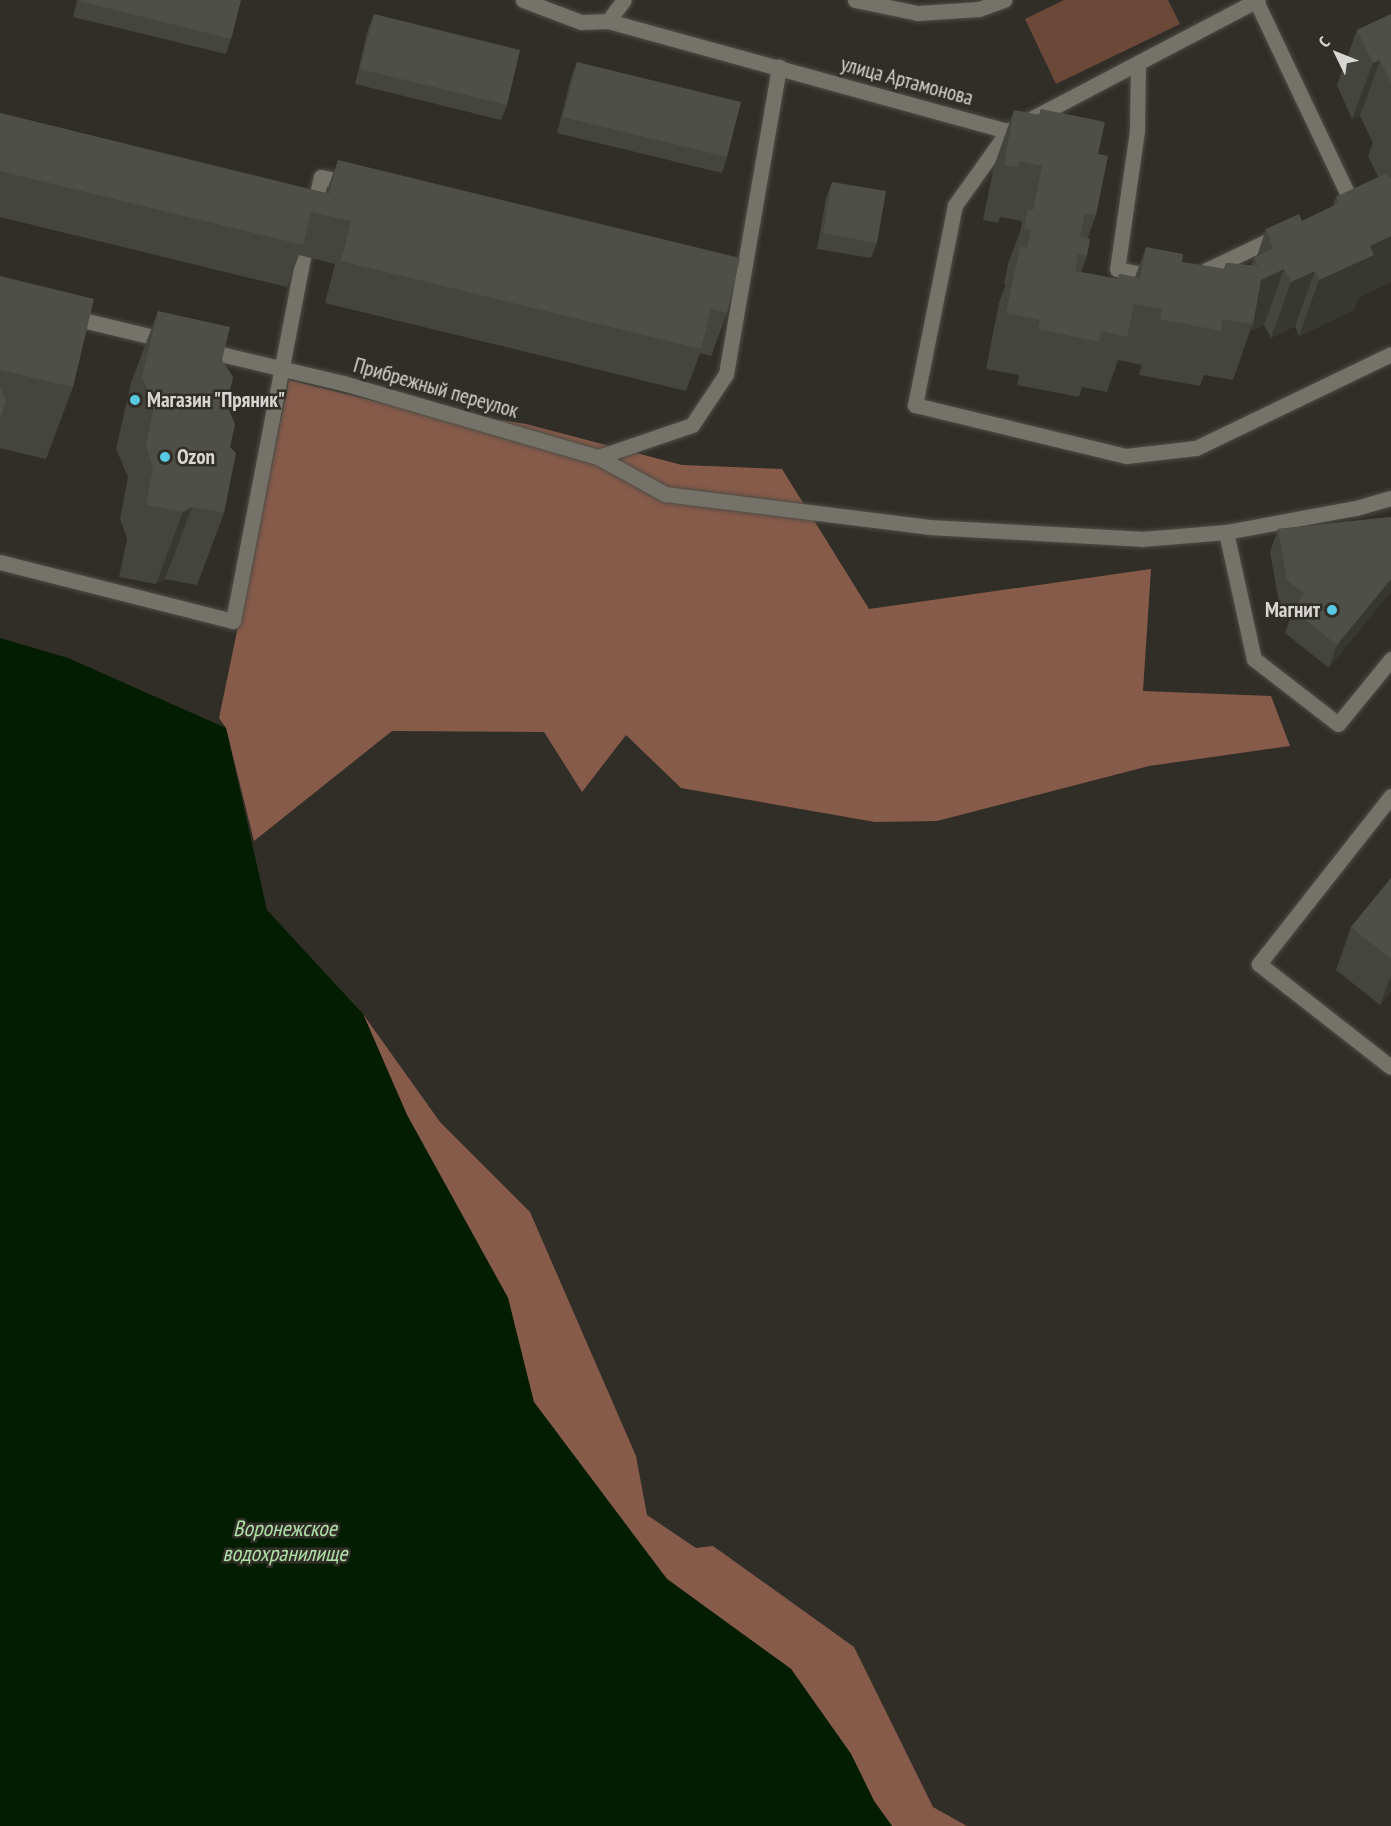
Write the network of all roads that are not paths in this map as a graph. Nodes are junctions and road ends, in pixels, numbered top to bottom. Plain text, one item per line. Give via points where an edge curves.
1 (523, 0) edge
2 (624, 0) edge
3 (855, 0) edge
4 (1004, 0) edge
5 (1257, 1) edge
6 (608, 21) junction
7 (1138, 65) junction
8 (778, 67) junction
9 (1008, 131) junction
10 (367, 187) edge
11 (1330, 211) edge
12 (310, 223) edge
13 (1288, 231) edge
14 (303, 256) edge
15 (58, 314) edge
16 (1391, 354) edge
17 (279, 368) junction
18 (598, 457) junction
19 (1391, 498) edge
20 (1226, 532) junction
21 (0, 562) edge
22 (1391, 659) edge
23 (1391, 796) edge
24 (1391, 1067) edge

1 - 6 street, улица Артамонова via 580,22
2 - 6 street
3 - 4 street via 918,14 980,9
5 - 7 street
5 - 11 street via 1351,201
6 - 8 street, улица Артамонова
7 - 9 street
7 - 13 street via 1137,131 1117,269 1177,280
8 - 9 street, улица Артамонова via 916,109
8 - 18 street via 739,266 726,374 692,425
9 - 16 street via 955,205 915,405 1126,456 1196,448
10 - 12 street via 321,177
14 - 17 street
15 - 17 street, Прибрежный переулок
17 - 18 street, Прибрежный переулок
17 - 21 street via 232,621
18 - 20 street, Прибрежный переулок via 665,494 793,513 929,527 1141,538
19 - 20 street, Прибрежный переулок
20 - 22 street via 1254,659 1338,724
23 - 24 street via 1259,964

